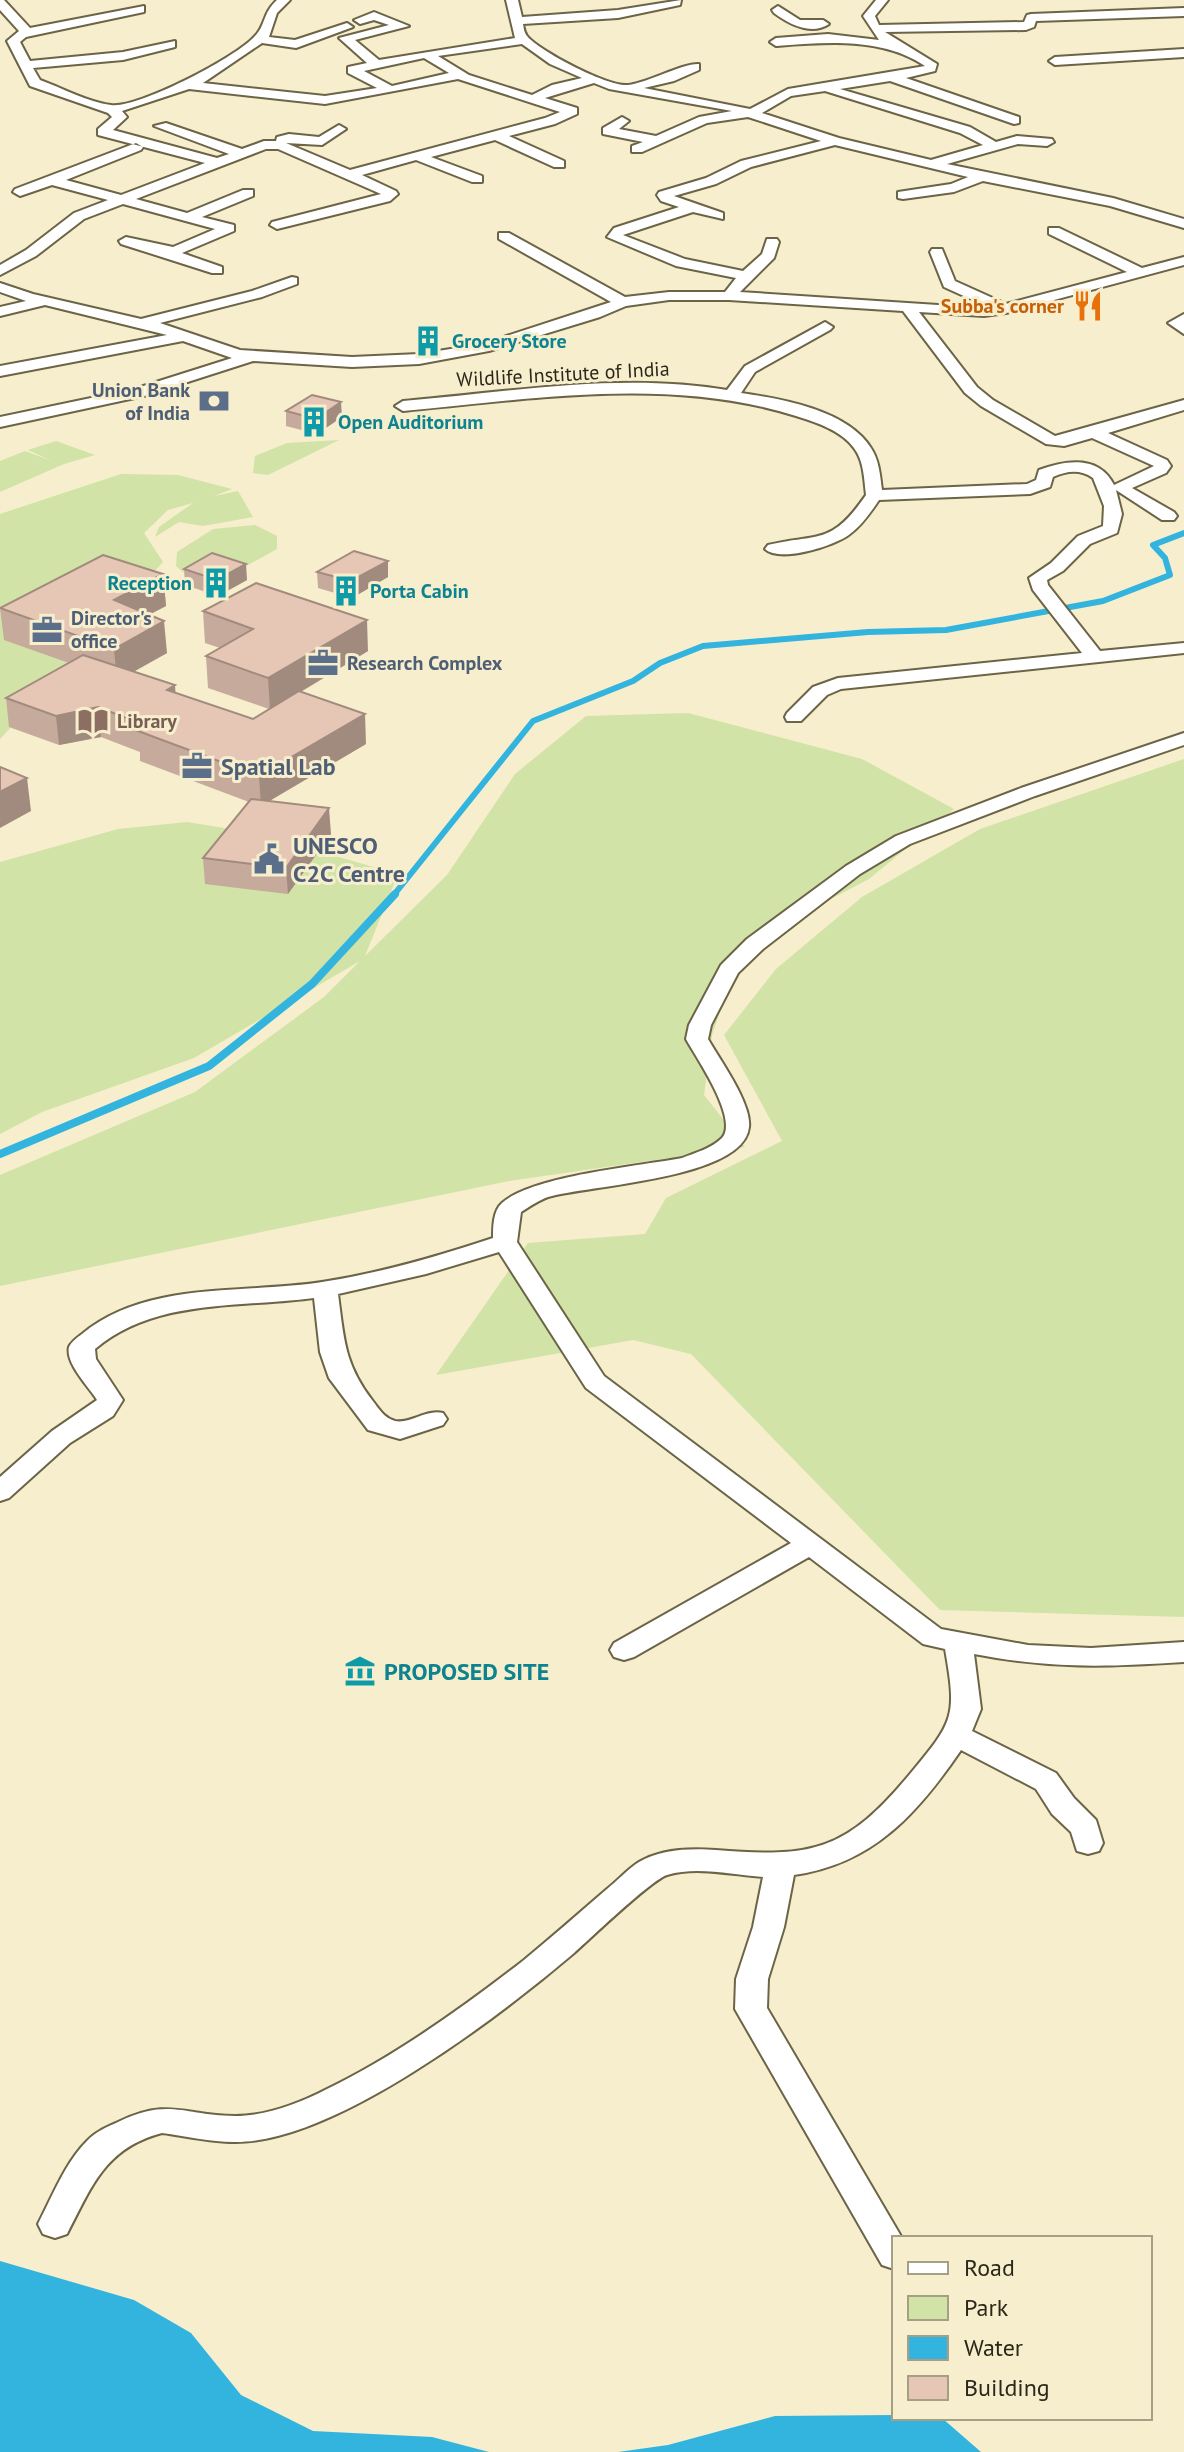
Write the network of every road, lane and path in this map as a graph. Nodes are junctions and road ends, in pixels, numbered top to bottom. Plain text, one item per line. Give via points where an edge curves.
1 (118, 0) edge
2 (284, 0) edge
3 (512, 0) edge
4 (673, 0) edge
5 (882, 0) edge
6 (0, 3) edge
7 (140, 9) dead end
8 (76, 10) dead end
9 (778, 10) dead end
10 (1184, 12) edge
11 (360, 20) dead end
12 (516, 21) junction
13 (861, 24) junction
14 (347, 27) dead end
15 (52, 28) junction
16 (0, 29) edge
17 (23, 29) junction
18 (260, 39) junction
19 (524, 40) junction
20 (776, 42) dead end
21 (171, 44) dead end
22 (891, 45) junction
23 (1184, 53) edge
24 (426, 54) junction
25 (64, 61) junction
26 (1055, 61) dead end
27 (376, 64) junction
28 (25, 65) junction
29 (695, 67) dead end
30 (458, 75) junction
31 (891, 77) junction
32 (594, 79) junction
33 (188, 85) junction
34 (822, 87) junction
35 (624, 89) junction
36 (390, 90) junction
37 (531, 100) junction
38 (113, 110) junction
39 (753, 112) junction
40 (1014, 120) dead end
41 (622, 121) dead end
42 (161, 126) dead end
43 (339, 129) dead end
44 (496, 135) junction
45 (656, 140) junction
46 (835, 141) junction
47 (1047, 142) dead end
48 (273, 144) junction
49 (994, 146) junction
50 (136, 147) dead end
51 (637, 149) dead end
52 (241, 153) junction
53 (417, 156) junction
54 (216, 162) junction
55 (559, 164) dead end
56 (931, 165) junction
57 (349, 174) junction
58 (981, 177) junction
59 (477, 179) dead end
60 (50, 181) junction
61 (20, 192) dead end
62 (248, 193) dead end
63 (903, 195) dead end
64 (123, 199) junction
65 (691, 208) junction
66 (718, 216) dead end
67 (189, 217) junction
68 (1184, 224) edge
69 (277, 225) dead end
70 (1054, 231) dead end
71 (504, 236) dead end
72 (126, 241) dead end
73 (772, 242) dead end
74 (161, 251) junction
75 (937, 252) dead end
76 (1184, 261) edge
77 (217, 270) dead end
78 (0, 271) edge
79 (1141, 273) junction
80 (744, 278) junction
81 (292, 281) dead end
82 (0, 287) edge
83 (729, 296) junction
84 (44, 301) junction
85 (623, 302) junction
86 (908, 308) junction
87 (1006, 309) junction
88 (0, 312) edge
89 (1184, 319) edge
90 (143, 323) junction
91 (825, 327) dead end
92 (1184, 329) edge
93 (184, 336) junction
94 (249, 357) junction
95 (0, 371) edge
96 (731, 396) junction
97 (1184, 405) edge
98 (403, 406) dead end
99 (1161, 411) junction
100 (1184, 421) edge
101 (0, 422) edge
102 (1092, 432) junction
103 (874, 495) junction
104 (1168, 516) dead end
105 (774, 549) dead end
106 (1184, 648) edge
107 (1095, 657) junction
108 (794, 717) dead end
109 (1184, 739) edge
110 (505, 1242) junction
111 (325, 1289) junction
112 (434, 1419) dead end
113 (0, 1492) edge
114 (809, 1545) junction
115 (958, 1644) junction
116 (624, 1650) dead end
117 (1184, 1652) edge
118 (955, 1735) junction
119 (1088, 1843) dead end
120 (781, 1865) junction
121 (55, 2224) dead end
122 (892, 2252) edge

1 - 8 street
2 - 18 street via 271,12
3 - 12 street
4 - 12 street via 618,14
5 - 13 street
6 - 17 street
7 - 15 street
9 - 13 street via 797,24
10 - 13 street via 1037,17 1026,26
11 - 27 street via 374,16 403,26 345,38
12 - 19 street
13 - 22 street
14 - 18 street via 296,44
15 - 17 street
15 - 25 street via 71,42
16 - 17 street
17 - 28 street via 13,39
18 - 33 street
19 - 24 street
19 - 32 street
20 - 22 street via 828,38
21 - 25 street via 123,56
22 - 31 street via 931,64
23 - 26 street
24 - 27 street
24 - 30 street
25 - 28 street
27 - 36 street via 352,70
28 - 38 street via 42,87
29 - 35 street
30 - 36 street
30 - 37 street
31 - 34 street
31 - 40 street
32 - 35 street
32 - 37 street
33 - 36 street via 325,100
33 - 38 street
34 - 39 street via 779,96
34 - 49 street via 965,130
35 - 39 street
37 - 44 street via 572,111
38 - 54 street via 120,117 103,132
39 - 45 street via 718,116
39 - 46 street
41 - 45 street via 608,131
42 - 52 street
43 - 48 street via 322,141 289,138
44 - 53 street
44 - 55 street
45 - 51 street
46 - 56 street
46 - 65 street via 746,164 664,195
47 - 49 street
48 - 52 street
48 - 57 street
49 - 56 street
50 - 60 street
52 - 54 street
53 - 57 street
53 - 59 street
54 - 64 street
56 - 58 street
57 - 69 street via 391,194
58 - 63 street via 954,188
58 - 68 street via 1113,202
60 - 61 street
60 - 64 street
62 - 67 street
64 - 67 street
64 - 78 street via 73,220
65 - 66 street
65 - 80 street via 614,237 681,263
67 - 74 street via 228,229 175,251
70 - 79 street
71 - 85 street
72 - 74 street
73 - 80 street via 769,255
74 - 77 street
75 - 87 street via 949,284
76 - 79 street
79 - 87 street
80 - 83 street
81 - 90 street
82 - 84 street
83 - 85 street
83 - 86 street
84 - 88 street
84 - 90 street
85 - 94 street via 509,342 432,357 352,362
86 - 87 street
86 - 102 street via 987,403 1052,441
89 - 92 street via 1176,323
90 - 93 street
91 - 96 street via 750,369
93 - 94 street
93 - 95 street
94 - 101 street via 138,393
96 - 98 street, Wildlife Institute of India via 645,389
96 - 103 street, Wildlife Institute of India via 802,412 852,436 869,459
97 - 99 street
99 - 100 street
99 - 102 street
102 - 104 street via 1161,463 1160,469 1122,486
103 - 105 street via 862,515 835,539
103 - 107 street via 1030,489 1044,483 1045,474 1071,466 1098,472 1107,482 1116,514 1111,529 1075,546 1057,567 1038,578
106 - 107 street
107 - 108 street via 838,684 820,691
109 - 110 street via 903,840 836,883 729,970 700,1025 702,1053 737,1112 738,1130 729,1144 687,1164 539,1192 510,1208
110 - 111 street
110 - 114 street via 595,1382
111 - 112 street via 342,1378 377,1424 400,1431
111 - 113 street via 167,1305 93,1334 82,1347 83,1359 110,1400 104,1410 39,1454
114 - 115 street via 915,1626
114 - 116 street
115 - 117 street via 1091,1658
115 - 118 street via 966,1710
118 - 119 street via 1046,1781 1085,1828
118 - 120 street via 917,1785 861,1841 802,1864
120 - 121 street via 685,1860 651,1869 454,2029 340,2098 288,2120 236,2129 162,2120 116,2138 87,2164
120 - 122 street via 766,1935 753,1963 751,2009

